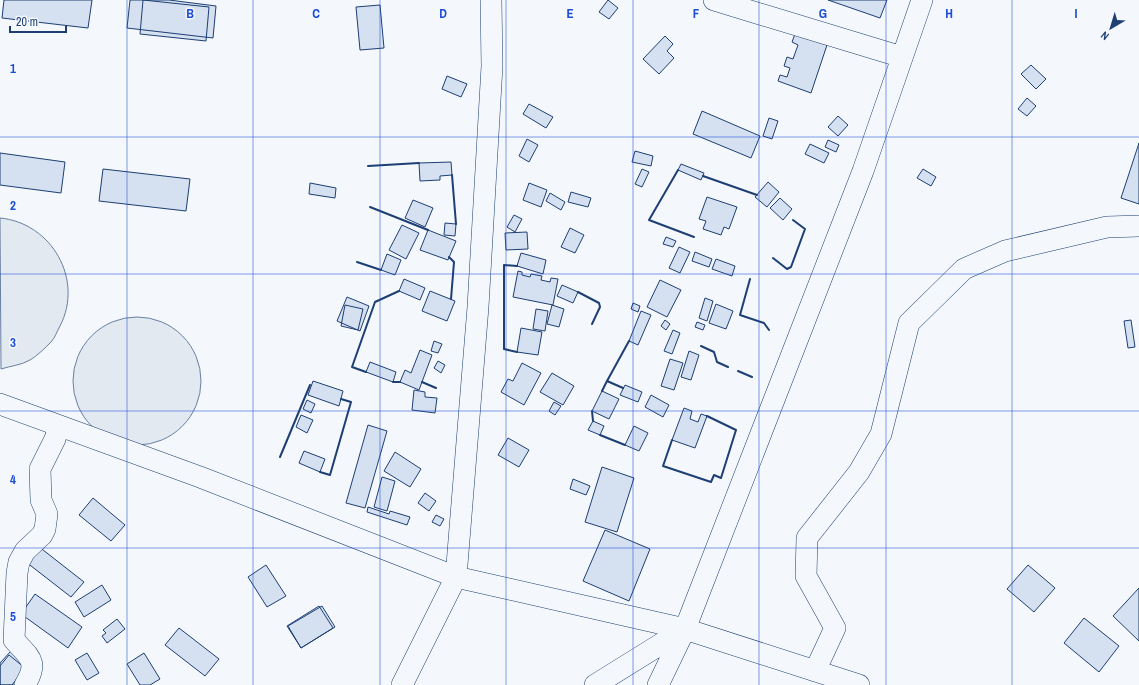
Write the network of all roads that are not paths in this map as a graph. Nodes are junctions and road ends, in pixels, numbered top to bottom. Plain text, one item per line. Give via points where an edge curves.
1 (491, 0) edge
2 (714, 0) edge
3 (922, 0) edge
4 (902, 57) junction
5 (1139, 226) edge
6 (0, 404) edge
7 (59, 426) junction
8 (456, 577) junction
9 (685, 629) junction
10 (815, 671) junction
11 (25, 685) edge
12 (402, 685) edge
13 (595, 685) edge
14 (658, 685) edge
15 (859, 685) edge

1 - 8 street via 492,66 478,307
2 - 4 street
3 - 4 street
4 - 9 street via 863,171
5 - 10 street via 1107,227 1005,251 964,269 909,323 881,434 859,472 807,538 806,576 836,628
6 - 7 street
7 - 8 street via 200,477
7 - 11 street via 40,470 42,500 47,514 45,529 25,551 17,572 14,640 31,659 33,670
8 - 9 street
8 - 12 street
9 - 10 street
9 - 13 street
9 - 14 street
10 - 15 street

